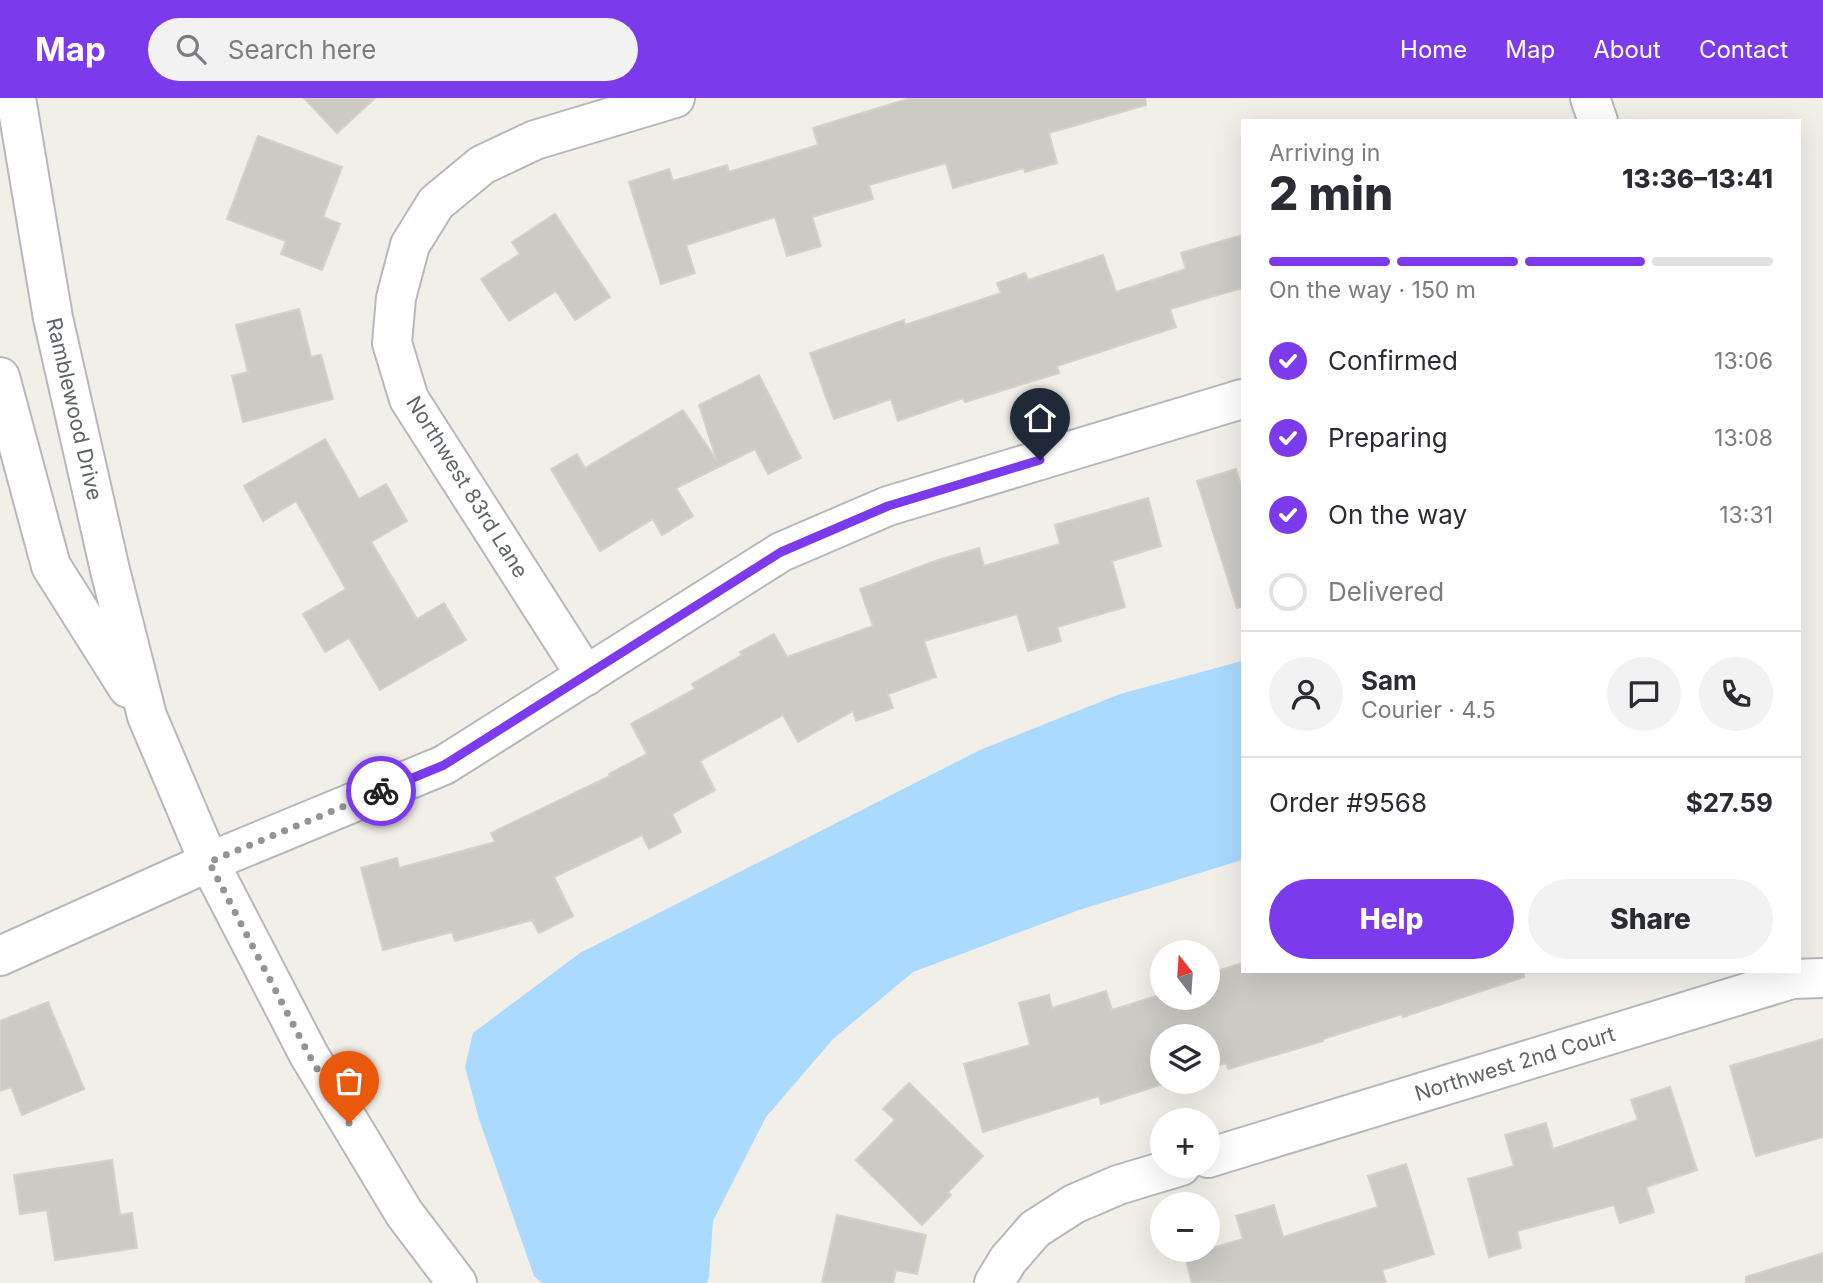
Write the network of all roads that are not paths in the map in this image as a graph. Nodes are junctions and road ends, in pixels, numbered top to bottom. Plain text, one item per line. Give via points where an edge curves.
1 (16, 98) edge
2 (675, 98) edge
3 (1590, 98) edge
4 (1597, 119) edge
5 (0, 377) edge
6 (1241, 399) edge
7 (586, 676) junction
8 (147, 716) junction
9 (209, 862) junction
10 (0, 956) edge
11 (1823, 978) edge
12 (1220, 1154) edge
13 (1150, 1175) edge
14 (457, 1283) edge
15 (994, 1283) edge

1 - 8 street, Ramblewood Drive via 53,318
2 - 7 street, Northwest 83rd Lane via 535,140 482,165 436,203 410,245 396,298 392,343 409,399
3 - 4 street
5 - 8 street, Ramblewood Drive via 51,566
6 - 7 street via 888,506 781,552
7 - 9 street via 444,765
8 - 9 street, Ramblewood Drive
9 - 10 street
9 - 14 street, Ramblewood Drive via 309,1055 404,1213
11 - 12 street, Northwest 2nd Court via 1792,979
13 - 15 street via 1074,1204 1035,1229

